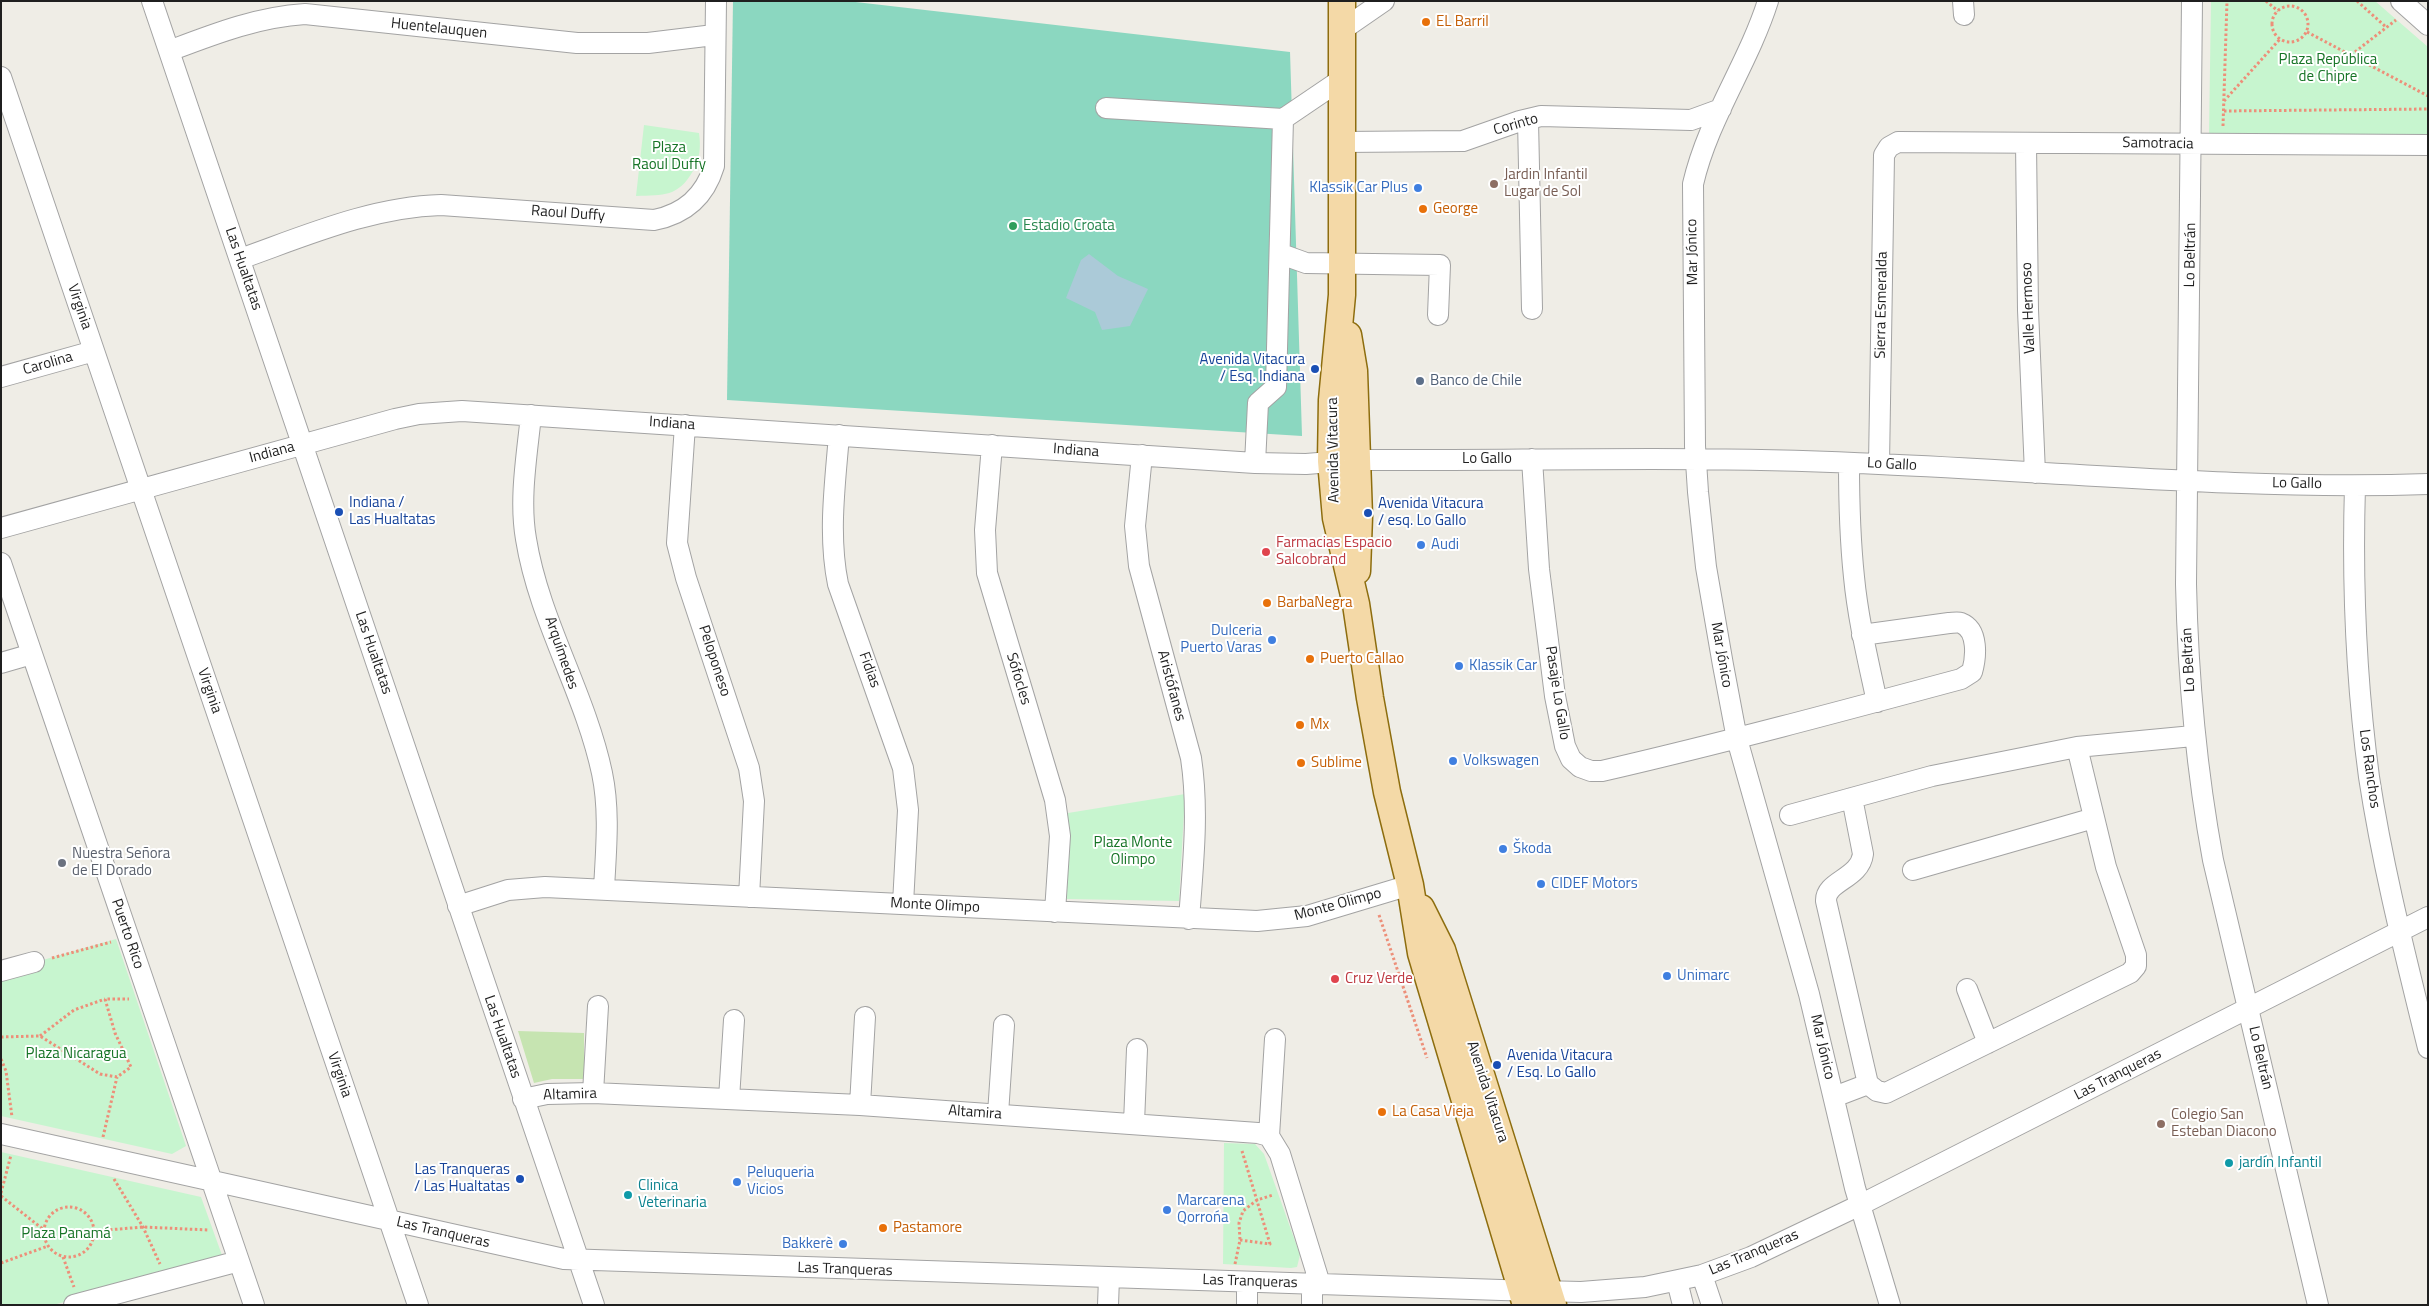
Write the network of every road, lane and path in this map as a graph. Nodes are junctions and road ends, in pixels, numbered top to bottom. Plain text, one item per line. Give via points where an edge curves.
1 (152, 1) edge
2 (716, 1) edge
3 (1342, 1) edge
4 (1384, 1) edge
5 (1768, 1) edge
6 (2192, 1) edge
7 (2226, 1) edge
8 (2266, 1) edge
9 (2357, 1) edge
10 (2406, 5) edge
11 (2278, 11) junction
12 (2428, 25) edge
13 (2386, 27) junction
14 (1342, 30) junction
15 (2307, 32) junction
16 (714, 35) junction
17 (2280, 39) junction
18 (169, 50) junction
19 (2351, 55) junction
20 (1, 77) edge
21 (1342, 79) junction
22 (2428, 96) edge
23 (2224, 101) junction
24 (1106, 108) dead end
25 (2428, 108) edge
26 (1722, 109) junction
27 (1283, 119) junction
28 (1528, 120) junction
29 (1691, 120) junction
30 (1708, 138) junction
31 (1342, 142) junction
32 (2026, 143) junction
33 (2192, 144) junction
34 (2428, 145) edge
35 (1889, 147) joint
36 (1281, 254) junction
37 (240, 259) junction
38 (1342, 265) junction
39 (1532, 309) dead end
40 (1438, 314) dead end
41 (94, 351) junction
42 (1, 377) edge
43 (530, 415) junction
44 (685, 425) junction
45 (839, 435) junction
46 (302, 445) junction
47 (992, 445) junction
48 (1142, 455) junction
49 (1532, 459) junction
50 (1696, 460) junction
51 (1344, 461) junction
52 (1849, 462) junction
53 (1255, 463) junction
54 (1879, 464) junction
55 (2035, 473) junction
56 (2188, 480) junction
57 (2428, 484) edge
58 (2355, 486) junction
59 (141, 490) junction
60 (1, 528) edge
61 (1, 562) edge
62 (1862, 635) junction
63 (32, 654) junction
64 (1, 663) edge
65 (1877, 702) junction
66 (2193, 736) junction
67 (1737, 739) junction
68 (2077, 748) junction
69 (1852, 798) junction
70 (1790, 815) dead end
71 (2094, 818) junction
72 (1913, 870) dead end
73 (1410, 884) junction
74 (604, 890) junction
75 (749, 897) junction
76 (903, 904) junction
77 (458, 906) junction
78 (1055, 912) junction
79 (2428, 917) edge
80 (1189, 919) junction
81 (2399, 931) junction
82 (128, 938) junction
83 (34, 962) joint
84 (1, 971) edge
85 (1968, 989) dead end
86 (105, 999) junction
87 (150, 999) junction
88 (598, 1006) dead end
89 (2248, 1010) junction
90 (865, 1018) dead end
91 (734, 1020) dead end
92 (1004, 1025) dead end
93 (40, 1036) junction
94 (1, 1037) edge
95 (1275, 1039) dead end
96 (1988, 1043) junction
97 (2428, 1048) edge
98 (1137, 1049) dead end
99 (1, 1059) edge
100 (117, 1077) junction
101 (1868, 1084) junction
102 (593, 1093) junction
103 (1834, 1097) junction
104 (523, 1099) junction
105 (729, 1099) junction
106 (860, 1105) junction
107 (998, 1114) junction
108 (1134, 1123) junction
109 (1239, 1131) junction
110 (8, 1135) edge
111 (1269, 1136) junction
112 (100, 1156) junction
113 (211, 1181) junction
114 (1291, 1189) junction
115 (1, 1195) edge
116 (1257, 1200) junction
117 (1860, 1205) junction
118 (388, 1221) junction
119 (143, 1228) junction
120 (44, 1230) junction
121 (228, 1230) junction
122 (94, 1231) junction
123 (48, 1246) junction
124 (63, 1257) junction
125 (578, 1260) junction
126 (239, 1261) junction
127 (1, 1264) edge
128 (1702, 1275) junction
129 (1109, 1278) junction
130 (167, 1280) junction
131 (1677, 1281) junction
132 (1248, 1282) junction
133 (1316, 1284) junction
134 (1648, 1296) edge
135 (1524, 1298) edge
136 (1551, 1298) edge
137 (77, 1304) edge
138 (254, 1305) edge
139 (418, 1305) edge
140 (594, 1305) edge
141 (1108, 1305) edge
142 (1247, 1305) edge
143 (1312, 1305) edge
144 (1683, 1305) edge
145 (1712, 1305) edge
146 (1890, 1305) edge
147 (2318, 1305) edge

1 - 18 street, Las Hualtatas
2 - 16 street, Raoul Duffy
3 - 14 main road, Avenida Vitacura
4 - 14 street
5 - 26 street, Mar Jónico
6 - 33 street, Lo Beltrán
7 - 23 path
8 - 11 path
9 - 13 path
10 - 12 street
10 - 13 path
11 - 15 path via 2290,6 2301,10 2308,20
11 - 17 path via 2273,20 2273,31
13 - 19 path
14 - 21 main road, Avenida Vitacura
15 - 17 path via 2300,40 2290,43
15 - 19 path
16 - 18 street, Huentelauquen via 648,43 577,43 305,14 246,23
16 - 37 street, Raoul Duffy via 714,166 704,190 677,213 654,220 467,206 415,206 376,212
17 - 23 path
18 - 37 street, Las Hualtatas
19 - 22 path
20 - 41 street, Virginia
21 - 27 street
21 - 31 main road, Avenida Vitacura
23 - 25 path via 2224,111
24 - 27 street
26 - 29 street, Corinto
26 - 30 street, Mar Jónico
27 - 36 street
28 - 29 street, Corinto via 1542,116
28 - 31 street, Corinto via 1463,141
28 - 39 street
29 - 30 street via 1705,130
30 - 50 street, Mar Jónico via 1697,168 1692,198
31 - 38 main road, Avenida Vitacura
32 - 33 street, Samotracia
32 - 35 street, Samotracia via 1898,142
32 - 55 street, Valle Hermoso via 2028,310
33 - 34 street, Samotracia
33 - 56 street, Lo Beltrán
35 - 54 street, Sierra Esmeralda via 1884,155
36 - 38 street via 1306,263
36 - 53 street via 1276,387 1258,403
37 - 46 street, Las Hualtatas
38 - 40 street via 1440,265
38 - 51 main road, Avenida Vitacura via 1342,295 1354,371
41 - 42 street, Carolina
41 - 59 street, Virginia
43 - 44 street, Indiana
43 - 46 street, Indiana via 462,411 419,414
43 - 74 street, Arquímedes via 525,537 537,582 602,772 607,830
44 - 45 street, Indiana
44 - 75 street, Peloponeso via 678,543 686,578 751,775 754,801
45 - 47 street, Indiana
45 - 76 street, Fidias via 832,521 834,561 838,584 902,768 908,810
46 - 59 street, Indiana
46 - 77 street, Las Hualtatas
47 - 48 street, Indiana
47 - 78 street, Sófocles via 985,530 987,573 1055,800 1060,836
48 - 53 street, Indiana
48 - 80 street, Aristófanes via 1136,526 1139,566 1191,758 1194,781 1196,804
49 - 50 street, Lo Gallo
49 - 51 street, Lo Gallo
49 - 67 street, Pasaje Lo Gallo via 1541,588 1555,696 1565,746 1571,759 1580,767 1602,771
50 - 52 street, Lo Gallo
50 - 67 street, Mar Jónico via 1706,566
51 - 53 street, Indiana
51 - 73 main road, Avenida Vitacura via 1360,516 1356,604 1370,698 1387,792
52 - 54 street, Lo Gallo
52 - 62 street via 1854,578
54 - 55 street, Lo Gallo
55 - 56 street, Lo Gallo
56 - 58 street, Lo Gallo
56 - 66 street, Lo Beltrán via 2188,663
57 - 58 street, Lo Gallo
58 - 81 street, Los Ranchos via 2354,606 2362,717 2378,829
59 - 60 street, Indiana
59 - 118 street, Virginia
61 - 63 street, Puerto Rico
62 - 65 street
62 - 65 street, Pasaje Lo Gallo via 1962,624 1971,632 1975,645 1976,659 1972,672 1961,679
63 - 64 street
63 - 82 street, Puerto Rico
65 - 67 street, Pasaje Lo Gallo
66 - 68 street
66 - 89 street, Lo Beltrán via 2213,860
67 - 103 street, Mar Jónico via 1809,994
68 - 69 street via 1932,776
68 - 71 street
69 - 70 street
69 - 101 street via 1862,863 1830,889 1826,901
71 - 72 street
71 - 96 street via 2106,866 2136,955 2136,966 2130,973
73 - 80 street, Monte Olimpo via 1327,911 1286,919 1257,922
73 - 135 main road, Avenida Vitacura via 1427,978
73 - 136 main road, Avenida Vitacura via 1442,950
74 - 75 street, Monte Olimpo
74 - 77 street, Monte Olimpo via 521,888
75 - 76 street, Monte Olimpo
76 - 78 street, Monte Olimpo
77 - 104 street, Las Hualtatas
78 - 80 street, Monte Olimpo
79 - 81 street, Las Tranqueras
81 - 89 street, Las Tranqueras
81 - 97 street, Los Ranchos
82 - 83 path
82 - 87 street, Puerto Rico
83 - 84 street
85 - 96 street
86 - 87 path
86 - 93 path via 74,1010
86 - 100 path via 115,1033 131,1067
87 - 113 street, Puerto Rico
88 - 102 street
89 - 117 street, Las Tranqueras
89 - 147 street, Lo Beltrán
90 - 106 street
91 - 105 street
92 - 107 street
93 - 94 path
93 - 100 path via 100,1074
95 - 111 street
96 - 101 street via 1886,1094
98 - 108 street
99 - 110 path via 6,1070
100 - 112 path
101 - 103 street
102 - 104 street, Altamira via 547,1094
102 - 105 street, Altamira
103 - 117 street, Mar Jónico
104 - 125 street, Las Hualtatas
105 - 106 street, Altamira
106 - 107 street, Altamira
107 - 108 street, Altamira
108 - 109 street, Altamira
109 - 111 street, Altamira
109 - 116 path via 1240,1147
110 - 112 street, Las Tranqueras
110 - 115 path
111 - 114 street via 1280,1154
112 - 113 street, Las Tranqueras
112 - 119 path
113 - 118 street, Las Tranqueras
113 - 121 street, Puerto Rico
114 - 116 path
114 - 133 street
115 - 120 path
116 - 116 path via 1259,1209 1270,1244 1240,1240 1239,1223 1243,1211
117 - 128 street, Las Tranqueras via 1751,1257
117 - 146 street, Mar Jónico
118 - 125 street, Las Tranqueras via 543,1256
118 - 139 street, Virginia
119 - 121 path
119 - 122 path
119 - 130 path
120 - 122 path via 52,1214 72,1207 90,1218
120 - 123 path
121 - 126 street, Puerto Rico
122 - 124 path via 94,1240 88,1250 73,1258
123 - 124 path
123 - 127 path
124 - 137 path
125 - 129 street, Las Tranqueras
125 - 140 street, Las Hualtatas
126 - 130 street
126 - 138 street, Puerto Rico
128 - 131 street, Las Tranqueras
128 - 145 street
129 - 132 street, Las Tranqueras
129 - 141 street
130 - 137 street
131 - 134 street, Las Tranqueras
131 - 144 street
132 - 133 street, Las Tranqueras
132 - 142 street
133 - 135 street, Las Tranqueras
133 - 143 street
134 - 136 street, Las Tranqueras via 1613,1291
135 - 136 street, Las Tranqueras

